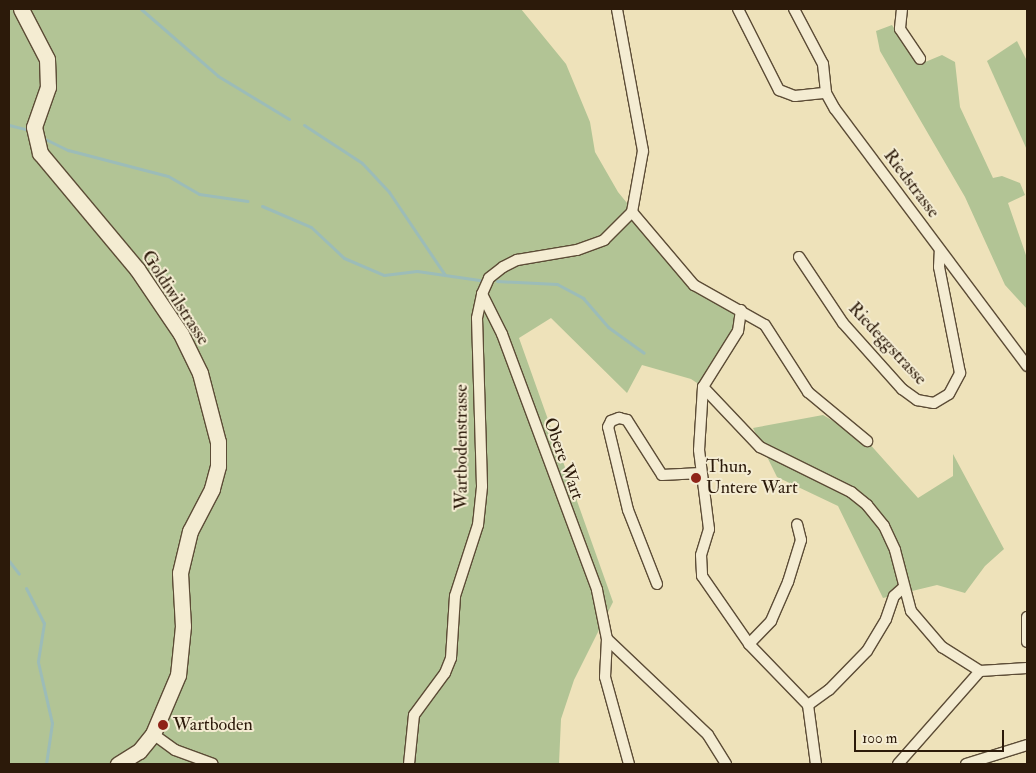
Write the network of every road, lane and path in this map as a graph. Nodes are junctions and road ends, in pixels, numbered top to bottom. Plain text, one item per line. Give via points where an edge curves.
1 (21, 9) edge
2 (618, 9) edge
3 (738, 9) edge
4 (794, 9) edge
5 (902, 9) edge
6 (920, 59) dead end
7 (826, 93) junction
8 (632, 212) junction
9 (940, 250) junction
10 (799, 257) dead end
11 (482, 294) junction
12 (741, 310) junction
13 (1027, 366) edge
14 (703, 387) junction
15 (867, 441) dead end
16 (701, 473) junction
17 (797, 524) dead end
18 (657, 584) dead end
19 (903, 588) junction
20 (1027, 617) edge
21 (607, 638) junction
22 (1027, 642) edge
23 (749, 644) junction
24 (1027, 668) edge
25 (980, 671) junction
26 (808, 705) junction
27 (153, 734) junction
28 (1027, 745) edge
29 (118, 764) edge
30 (213, 764) edge
31 (410, 764) edge
32 (629, 764) edge
33 (726, 764) edge
34 (816, 764) edge
35 (898, 764) edge
36 (966, 764) edge

1 - 27 street, Goldiwilstrasse via 47,59 48,86 34,127 40,153 137,269 180,334 200,373 218,442 218,466 212,489 190,531 183,559 179,593 183,626 178,675
2 - 8 street via 643,151
3 - 7 street via 779,90 795,96
4 - 7 street via 823,64
5 - 6 street via 900,29
7 - 9 street, Riedstrasse
8 - 11 street, Wartbodenstrasse via 604,240 577,250 517,260 503,267 489,278
8 - 12 street via 694,284 717,301
9 - 10 street, Riedeggstrasse via 939,266 960,373 949,394 934,403 916,400 902,389 843,323
9 - 13 street, Riedstrasse
11 - 21 street, Obere Wart via 502,334 597,590
11 - 31 street, Wartbodenstrasse via 478,318 482,486 478,525 455,596 451,658 445,673 418,705 412,726
12 - 14 street via 732,342 711,369
12 - 15 street via 765,325 808,392
14 - 16 street via 699,426
14 - 19 street via 760,447 851,492 867,505 884,526 895,550
16 - 18 street via 662,475 627,420 619,418 608,427 628,510
16 - 23 street via 709,529 701,555 702,576
17 - 23 street via 801,540 785,590 771,621
19 - 25 street via 919,624 960,660
19 - 26 street via 894,596 886,619 867,651 829,690
20 - 22 street
21 - 32 street, Obere Wart via 605,677
21 - 33 street via 708,736
23 - 26 street
24 - 25 street
25 - 35 street
26 - 34 street
27 - 29 street, Goldiwilstrasse via 139,751
27 - 30 street via 175,750
28 - 36 street

